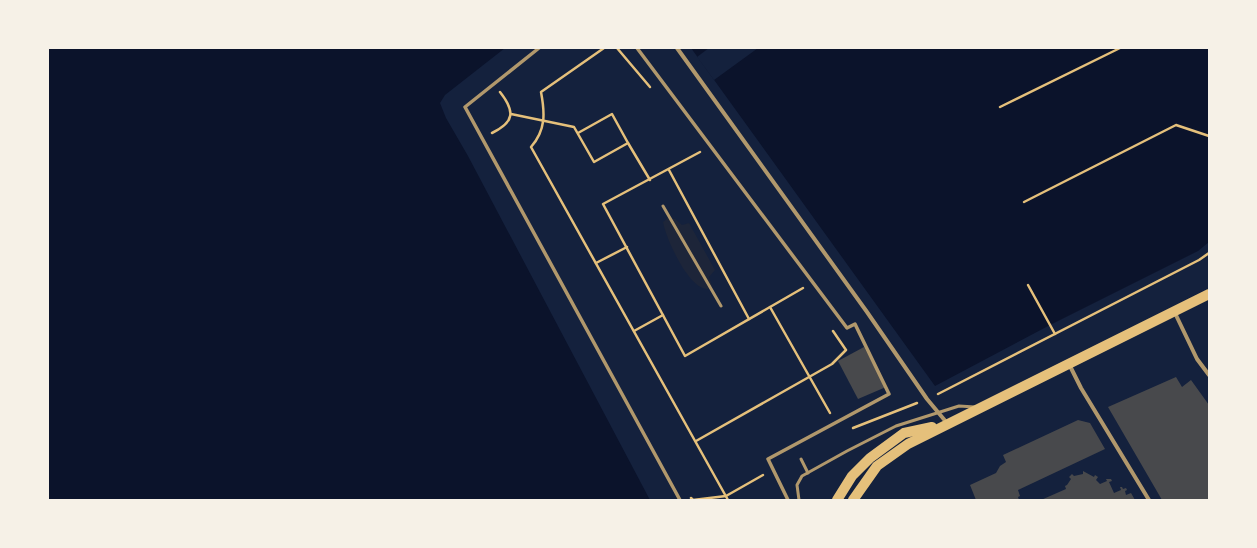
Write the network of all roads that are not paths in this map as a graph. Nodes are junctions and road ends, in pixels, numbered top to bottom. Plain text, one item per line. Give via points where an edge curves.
1 (539, 48) edge
2 (637, 48) edge
3 (677, 48) edge
4 (664, 206) dead end
5 (1209, 294) edge
6 (721, 306) dead end
7 (1174, 311) junction
8 (1069, 363) junction
9 (1209, 375) edge
10 (979, 407) junction
11 (938, 412) junction
12 (947, 423) junction
13 (801, 459) dead end
14 (808, 473) junction
15 (680, 500) edge
16 (788, 500) edge
17 (799, 500) edge
18 (837, 500) edge
19 (854, 500) edge
20 (1149, 500) edge

1 - 15 street via 465,107
2 - 16 street via 847,328 855,324 889,394 768,459
3 - 11 street
4 - 6 lane
5 - 7 main road
7 - 8 main road
7 - 9 street
8 - 10 main road
8 - 20 street via 1081,388
10 - 11 lane via 959,406
10 - 12 main road
11 - 12 street
11 - 14 lane via 896,426
12 - 18 main road via 904,433 870,458 852,476
12 - 19 main road via 908,444 877,466
13 - 14 lane
14 - 17 lane via 802,476 797,485

